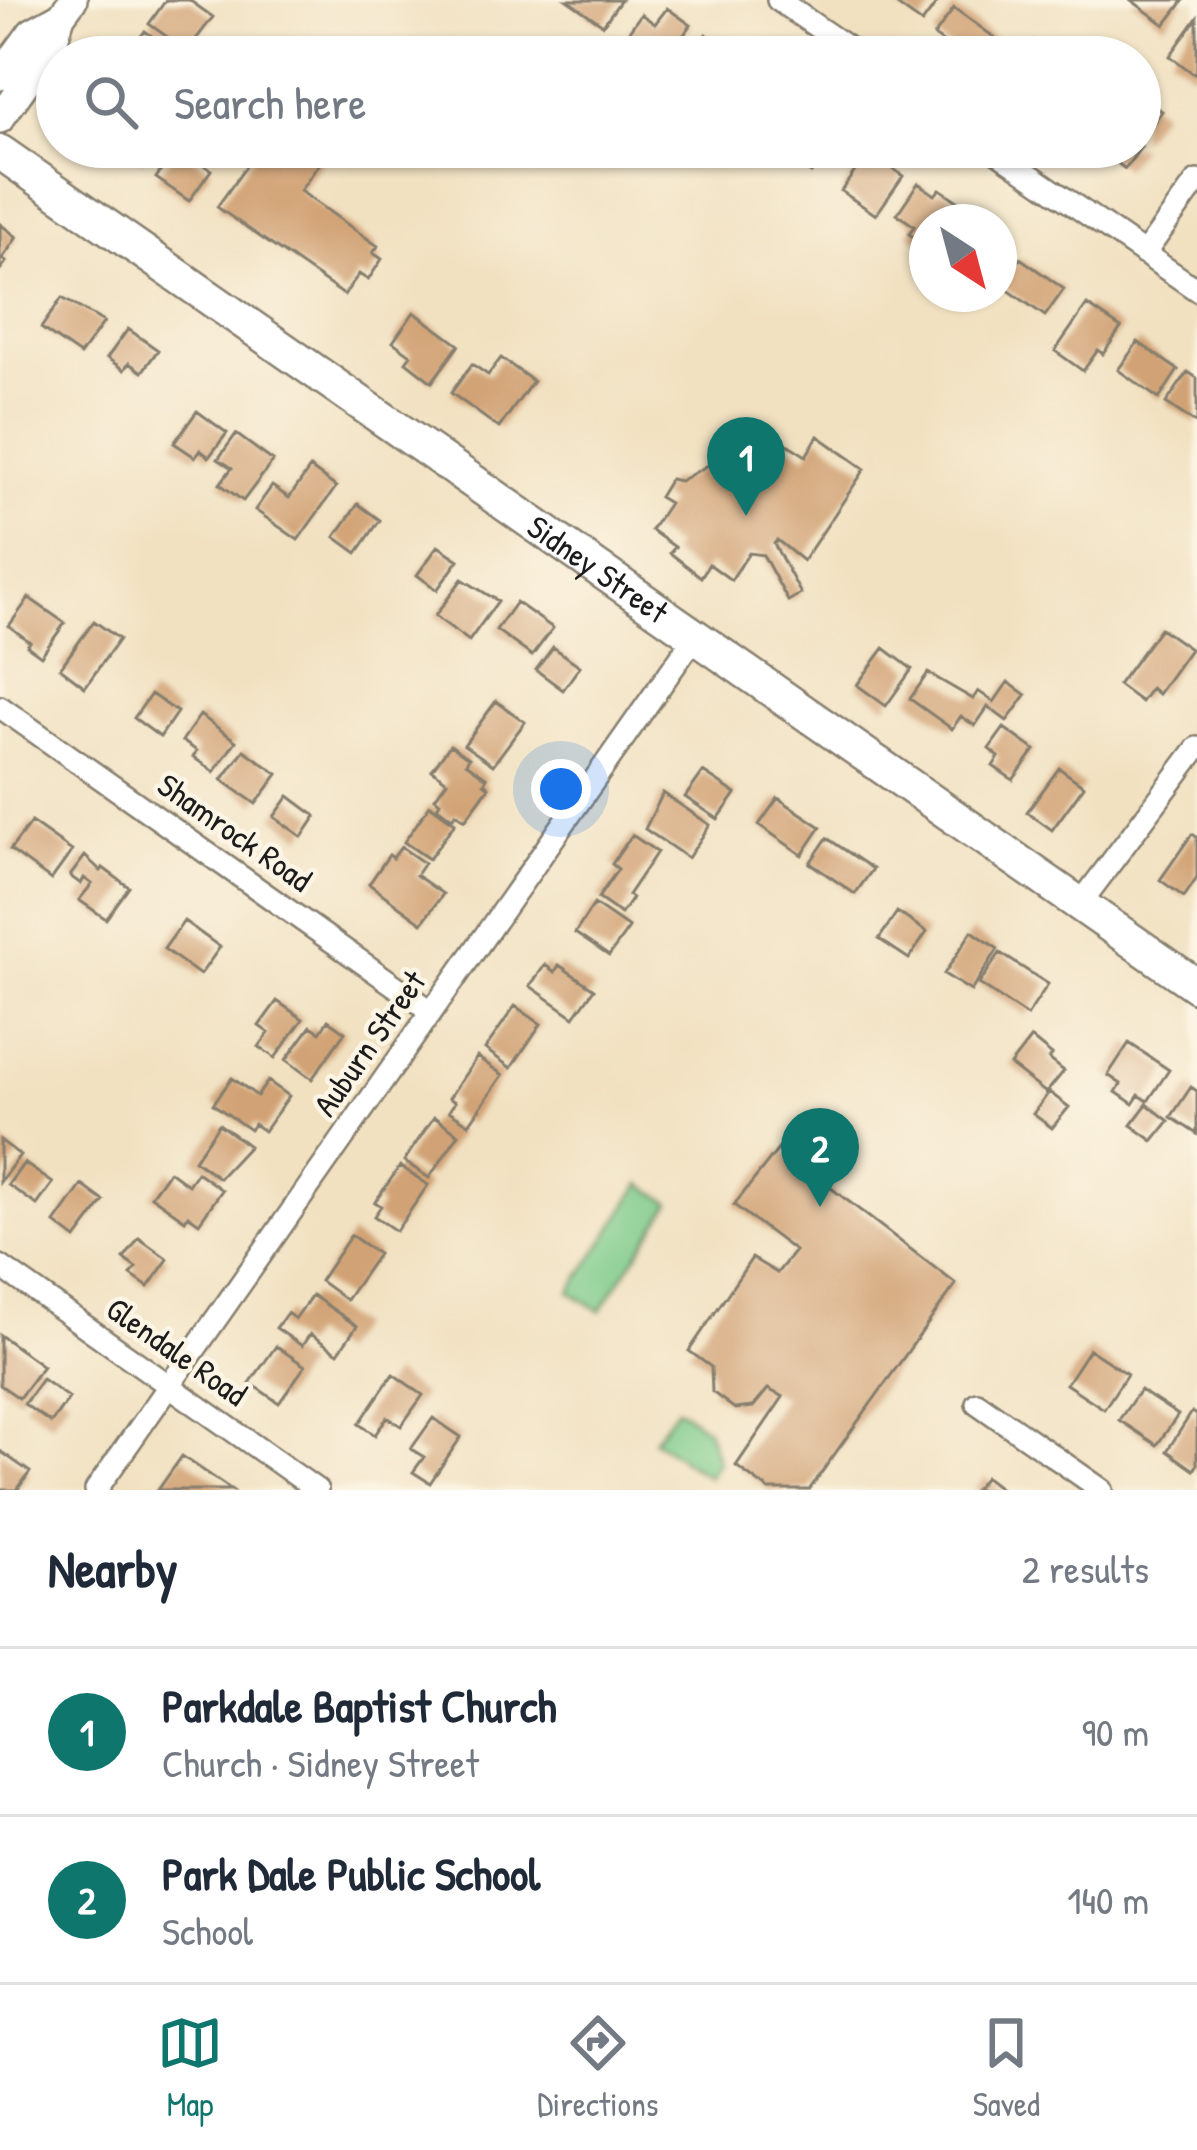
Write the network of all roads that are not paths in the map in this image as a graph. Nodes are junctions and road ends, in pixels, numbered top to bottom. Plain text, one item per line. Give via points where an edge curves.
1 (778, 0) edge
2 (67, 8) edge
3 (56, 36) edge
4 (830, 36) edge
5 (36, 68) edge
6 (0, 76) edge
7 (0, 119) edge
8 (0, 152) edge
9 (1020, 168) edge
10 (1197, 181) edge
11 (1144, 254) junction
12 (1197, 290) edge
13 (696, 635) junction
14 (0, 707) edge
15 (1197, 748) edge
16 (1080, 904) junction
17 (1197, 986) edge
18 (431, 1011) junction
19 (0, 1266) edge
20 (169, 1386) junction
21 (977, 1403) dead end
22 (96, 1490) edge
23 (316, 1490) edge
24 (1102, 1490) edge

1 - 4 street
2 - 3 street
2 - 6 street via 32,32
5 - 7 street
8 - 13 main road, Sidney Street
9 - 11 street
10 - 11 street
11 - 12 street
13 - 16 main road, Sidney Street
13 - 18 street, Auburn Street
14 - 18 street, Shamrock Road
15 - 16 street
16 - 17 main road, Sidney Street
18 - 20 street, Auburn Street
19 - 20 street, Glendale Road
20 - 22 street, Auburn Street
20 - 23 street, Glendale Road
21 - 24 street

